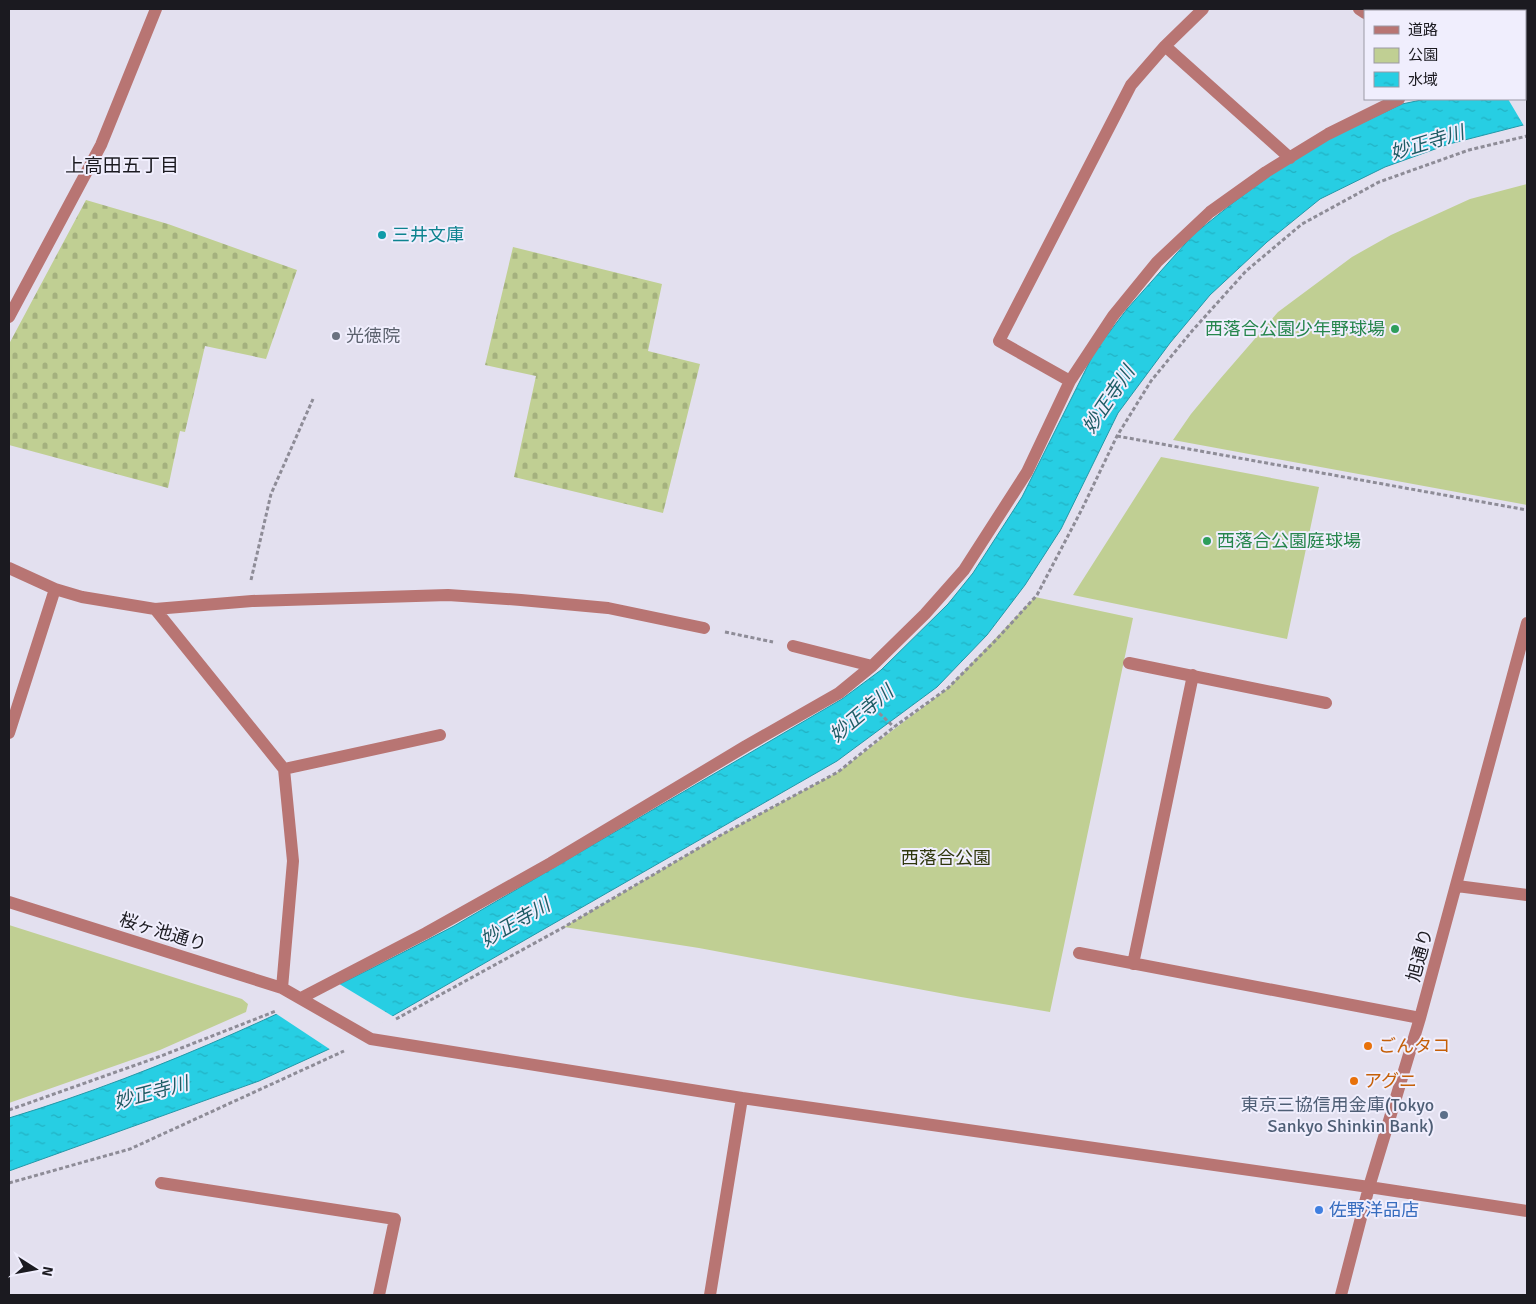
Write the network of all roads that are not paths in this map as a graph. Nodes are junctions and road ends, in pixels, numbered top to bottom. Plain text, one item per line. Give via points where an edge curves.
1 (156, 9) edge
2 (1203, 9) edge
3 (1165, 46) junction
4 (1397, 100) edge
5 (1290, 158) junction
6 (9, 317) edge
7 (1070, 381) junction
8 (9, 568) edge
9 (55, 589) junction
10 (155, 609) junction
11 (1527, 623) edge
12 (704, 628) road end
13 (793, 646) road end
14 (1129, 663) dead end
15 (872, 666) junction
16 (1193, 676) junction
17 (1326, 703) dead end
18 (9, 734) edge
19 (440, 735) dead end
20 (284, 769) junction
21 (1457, 886) junction
22 (1527, 895) edge
23 (9, 902) edge
24 (1079, 953) dead end
25 (1133, 964) junction
26 (282, 988) junction
27 (303, 999) junction
28 (1420, 1018) junction
29 (742, 1098) junction
30 (161, 1183) dead end
31 (1369, 1187) junction
32 (1527, 1211) edge
33 (379, 1295) edge
34 (710, 1295) edge
35 (1341, 1295) edge

1 - 6 street via 101,144
2 - 3 street
3 - 5 street
3 - 7 street via 1131,85 999,341
4 - 5 street via 1328,134
5 - 7 street via 1210,212 1157,262 1113,316
7 - 15 street via 1027,472 964,570
8 - 9 street
9 - 10 street via 82,597
9 - 18 street
10 - 12 street via 378,596 457,596 608,608
10 - 20 street
11 - 21 street, 旭通り
13 - 15 street
14 - 16 street
15 - 27 street via 839,694 551,863
16 - 17 street
16 - 25 street
19 - 20 street
20 - 26 street via 293,860
21 - 22 street
21 - 28 street, 旭通り
23 - 26 street, 桜ヶ池通り
24 - 25 street
25 - 28 street
26 - 27 street, 桜ヶ池通り
27 - 29 street, 桜ヶ池通り via 366,1036
28 - 31 street, 旭通り
29 - 31 street
29 - 34 street
30 - 33 street via 395,1218
31 - 32 street
31 - 35 street, 旭通り

